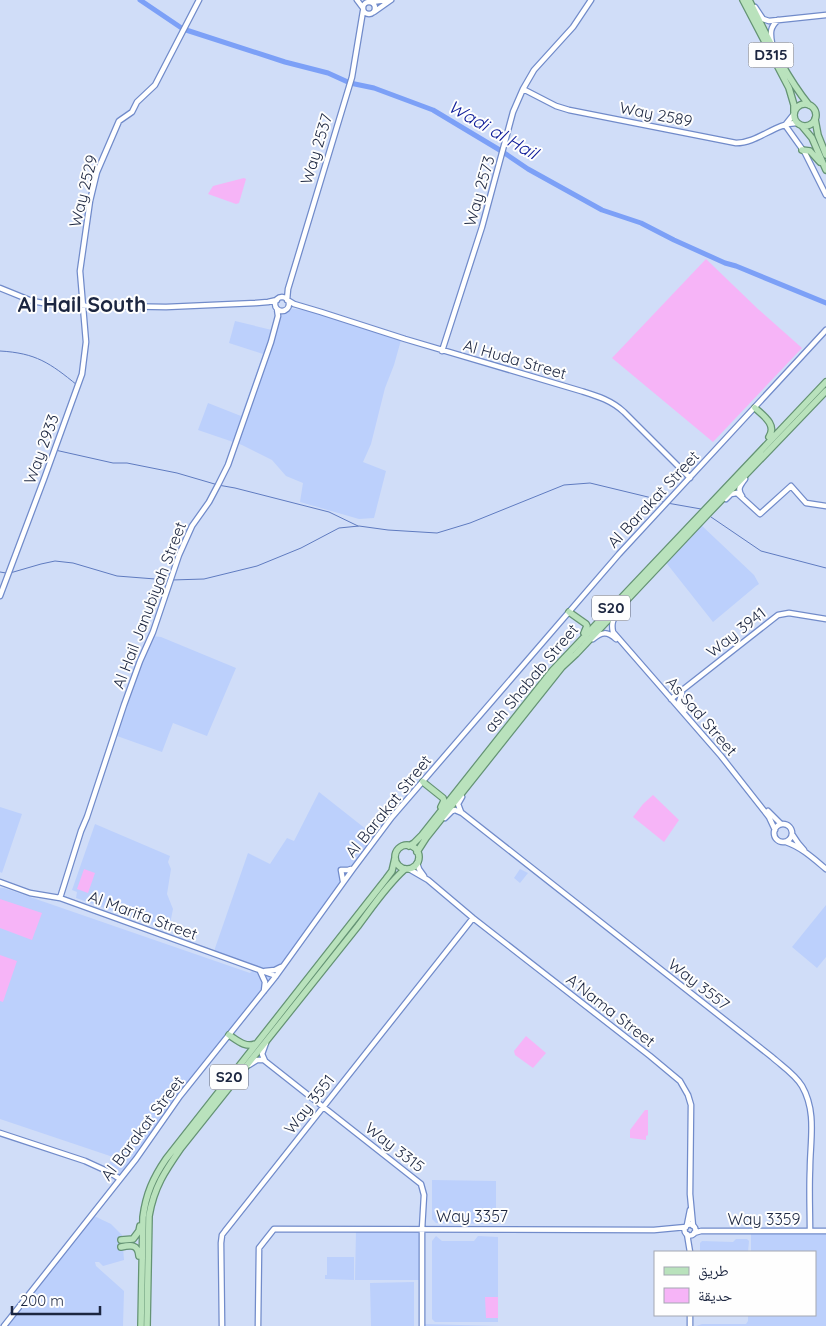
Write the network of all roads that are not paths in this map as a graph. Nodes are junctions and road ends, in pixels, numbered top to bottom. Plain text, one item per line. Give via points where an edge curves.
1 (199, 0) edge
2 (358, 0) edge
3 (386, 0) edge
4 (391, 0) edge
5 (591, 0) edge
6 (743, 0) edge
7 (750, 0) edge
8 (370, 1) edge
9 (363, 9) junction
10 (373, 13) junction
11 (826, 15) edge
12 (778, 19) junction
13 (361, 29) junction
14 (773, 47) junction
15 (523, 89) junction
16 (809, 105) junction
17 (794, 113) junction
18 (815, 119) junction
19 (799, 124) junction
20 (785, 125) junction
21 (802, 150) joint
22 (809, 154) junction
23 (826, 155) edge
24 (826, 172) edge
25 (826, 196) edge
26 (292, 276) junction
27 (0, 288) edge
28 (278, 299) junction
29 (288, 300) junction
30 (256, 303) junction
31 (82, 306) junction
32 (277, 308) junction
33 (308, 308) junction
34 (286, 310) junction
35 (275, 327) junction
36 (826, 330) edge
37 (442, 351) junction
38 (826, 382) edge
39 (826, 391) edge
40 (755, 408) junction
41 (769, 421) junction
42 (760, 459) junction
43 (690, 478) junction
44 (723, 490) junction
45 (744, 499) junction
46 (826, 506) edge
47 (706, 516) junction
48 (636, 591) junction
49 (0, 596) edge
50 (608, 611) junction
51 (569, 612) junction
52 (580, 619) junction
53 (826, 619) edge
54 (576, 645) junction
55 (625, 647) junction
56 (576, 654) junction
57 (685, 689) junction
58 (671, 699) junction
59 (695, 726) junction
60 (476, 775) junction
61 (468, 777) junction
62 (423, 782) junction
63 (437, 793) junction
64 (753, 796) junction
65 (462, 813) junction
66 (781, 824) junction
67 (430, 829) junction
68 (775, 830) junction
69 (792, 834) junction
70 (784, 842) junction
71 (409, 846) junction
72 (417, 852) junction
73 (810, 856) junction
74 (395, 858) junction
75 (417, 863) junction
76 (352, 868) junction
77 (407, 869) junction
78 (826, 869) edge
79 (428, 880) junction
80 (0, 882) edge
81 (343, 882) junction
82 (60, 898) junction
83 (473, 918) junction
84 (286, 963) junction
85 (260, 971) junction
86 (276, 976) junction
87 (264, 992) junction
88 (230, 1034) junction
89 (268, 1039) junction
90 (244, 1044) junction
91 (255, 1044) junction
92 (247, 1054) junction
93 (265, 1061) junction
94 (244, 1069) junction
95 (323, 1106) junction
96 (0, 1133) edge
97 (120, 1179) junction
98 (690, 1204) junction
99 (143, 1217) junction
100 (686, 1226) junction
101 (694, 1226) junction
102 (422, 1229) junction
103 (669, 1229) junction
104 (701, 1231) junction
105 (810, 1231) junction
106 (826, 1232) edge
107 (686, 1234) junction
108 (694, 1234) junction
109 (690, 1251) edge
110 (690, 1251) edge
111 (142, 1281) junction
112 (148, 1324) edge
113 (4, 1326) edge
114 (141, 1326) edge
115 (222, 1326) edge
116 (258, 1326) edge
117 (422, 1326) edge

1 - 31 street, Way 2529 via 154,85 132,112 119,121 97,172 80,271
2 - 9 street
3 - 8 street
4 - 10 street
5 - 15 street, Way 2573 via 573,28 534,70
6 - 17 main road, D315 via 788,88
7 - 12 street via 766,20
7 - 14 main road, D315
8 - 9 street
8 - 10 street via 375,8
9 - 10 street via 368,14
9 - 13 street, Way 2537
10 - 13 street
11 - 12 street
12 - 14 street via 770,32
13 - 26 street, Way 2537 via 352,77
14 - 16 main road, D315
15 - 20 street, Way 2589 via 568,110 736,143
15 - 37 street, Way 2573 via 513,112 482,227
16 - 17 main road via 799,105
16 - 18 main road, D315 via 815,112
17 - 19 main road, D315
17 - 20 street, Way 2589
18 - 19 main road via 808,125
18 - 23 main road, D315
19 - 20 street, Way 2589
19 - 24 main road, D315 via 812,138
20 - 21 street
21 - 22 main road
22 - 24 main road
22 - 25 street
26 - 28 street, Way 2537
26 - 29 street, Way 2537
27 - 31 street via 42,303
28 - 29 street via 284,297
28 - 30 street
28 - 32 street
29 - 33 street, Al Huda Street
29 - 34 street
30 - 31 street
30 - 32 street
31 - 49 street, Way 2933 via 86,342 82,374
32 - 34 street
32 - 35 street, Al Hail Janubiyah Street
33 - 34 street, Al Huda Street
33 - 37 street, Al Huda Street
34 - 35 street, Al Hail Janubiyah Street
35 - 82 street, Al Hail Janubiyah Street via 228,465 179,555 124,705
36 - 40 street, Al Barakat Street
37 - 43 street, Al Huda Street via 608,400
38 - 41 main road via 785,421 780,424
38 - 44 main road, ash Shabab Street / S20
39 - 42 main road, ash Shabab Street / S20
40 - 41 main road
40 - 43 street, Al Barakat Street
41 - 44 main road via 773,427 771,436
42 - 45 street via 739,487
42 - 47 main road, ash Shabab Street / S20
43 - 51 street, Al Barakat Street
44 - 50 main road, ash Shabab Street / S20
45 - 46 street via 760,514 791,486 806,503
45 - 47 street via 737,493 732,494
47 - 48 main road, ash Shabab Street / S20
48 - 55 street via 612,626
48 - 56 main road, ash Shabab Street / S20
50 - 52 main road via 592,622
50 - 54 main road, ash Shabab Street / S20
51 - 52 main road
51 - 62 street, Al Barakat Street
52 - 54 main road via 587,626
53 - 57 street, Way 3941 via 789,613 778,615
54 - 61 main road, ash Shabab Street / S20
55 - 56 street via 604,633
55 - 58 street, As Sad Street
56 - 60 main road, ash Shabab Street / S20
57 - 58 street, Way 3941
57 - 59 street via 679,702
58 - 59 street, As Sad Street
59 - 64 street, As Sad Street
60 - 65 street via 458,804
60 - 67 main road, ash Shabab Street / S20
61 - 63 main road via 448,796
61 - 67 main road, ash Shabab Street / S20
62 - 63 main road
62 - 76 street, Al Barakat Street
63 - 67 main road via 444,804
64 - 66 street, As Sad Street
64 - 68 street, As Sad Street
65 - 67 street via 452,811
65 - 105 street, Way 3557 via 799,1080 812,1112
66 - 68 street
66 - 69 street via 789,827
67 - 71 main road, ash Shabab Street / S20
67 - 72 main road, ash Shabab Street / S20
68 - 70 street via 777,838
69 - 70 street
69 - 73 street
70 - 73 street
71 - 72 main road
71 - 74 main road, S20 via 400,848
72 - 75 main road
73 - 78 street
74 - 77 main road via 400,866
74 - 91 main road, S20 via 386,879
75 - 77 main road, S20
75 - 79 street, A'Nama Street
76 - 81 street, Al Barakat Street
76 - 81 street via 340,870
77 - 79 street, A'Nama Street
77 - 89 main road, S20 via 398,874 380,895
79 - 83 street, A'Nama Street
80 - 82 street, Al Marifa Street via 30,893
81 - 84 street, Al Barakat Street
82 - 85 street, Al Marifa Street
83 - 95 street, Way 3551
83 - 98 street, A'Nama Street via 684,1086 691,1105
84 - 85 street via 275,970
84 - 86 street, Al Barakat Street
85 - 86 street, Al Marifa Street
85 - 87 street via 265,982
86 - 87 street, Al Barakat Street
87 - 88 street, Al Barakat Street
88 - 90 main road
88 - 97 street, Al Barakat Street
89 - 93 street via 262,1054
89 - 94 main road, S20
90 - 91 main road
90 - 92 main road
91 - 92 main road, S20
92 - 99 main road, S20 via 158,1170 145,1200
93 - 94 street via 257,1060
93 - 95 street, Way 3315
94 - 112 main road, S20 via 181,1148 157,1187 149,1216
95 - 102 street, Way 3315 via 419,1181 424,1195
95 - 115 street, Way 3551 via 222,1235
96 - 97 street via 90,1163
97 - 113 street, Al Barakat Street
98 - 100 street, A'Nama Street
98 - 101 street, A'Nama Street
99 - 111 main road, S20
99 - 111 main road via 134,1237 121,1243 138,1249
100 - 101 street
100 - 103 street, Way 3357
100 - 107 street
101 - 104 street, Way 3359
101 - 108 street
102 - 103 street, Way 3357
102 - 116 street, Way 3357 via 274,1228 259,1248
102 - 117 street, Way 3315
103 - 107 street, Way 3357
104 - 105 street, Way 3359
104 - 108 street, Way 3359
105 - 106 street, Way 3359
107 - 108 street
107 - 109 street
108 - 110 street
111 - 114 main road, S20

